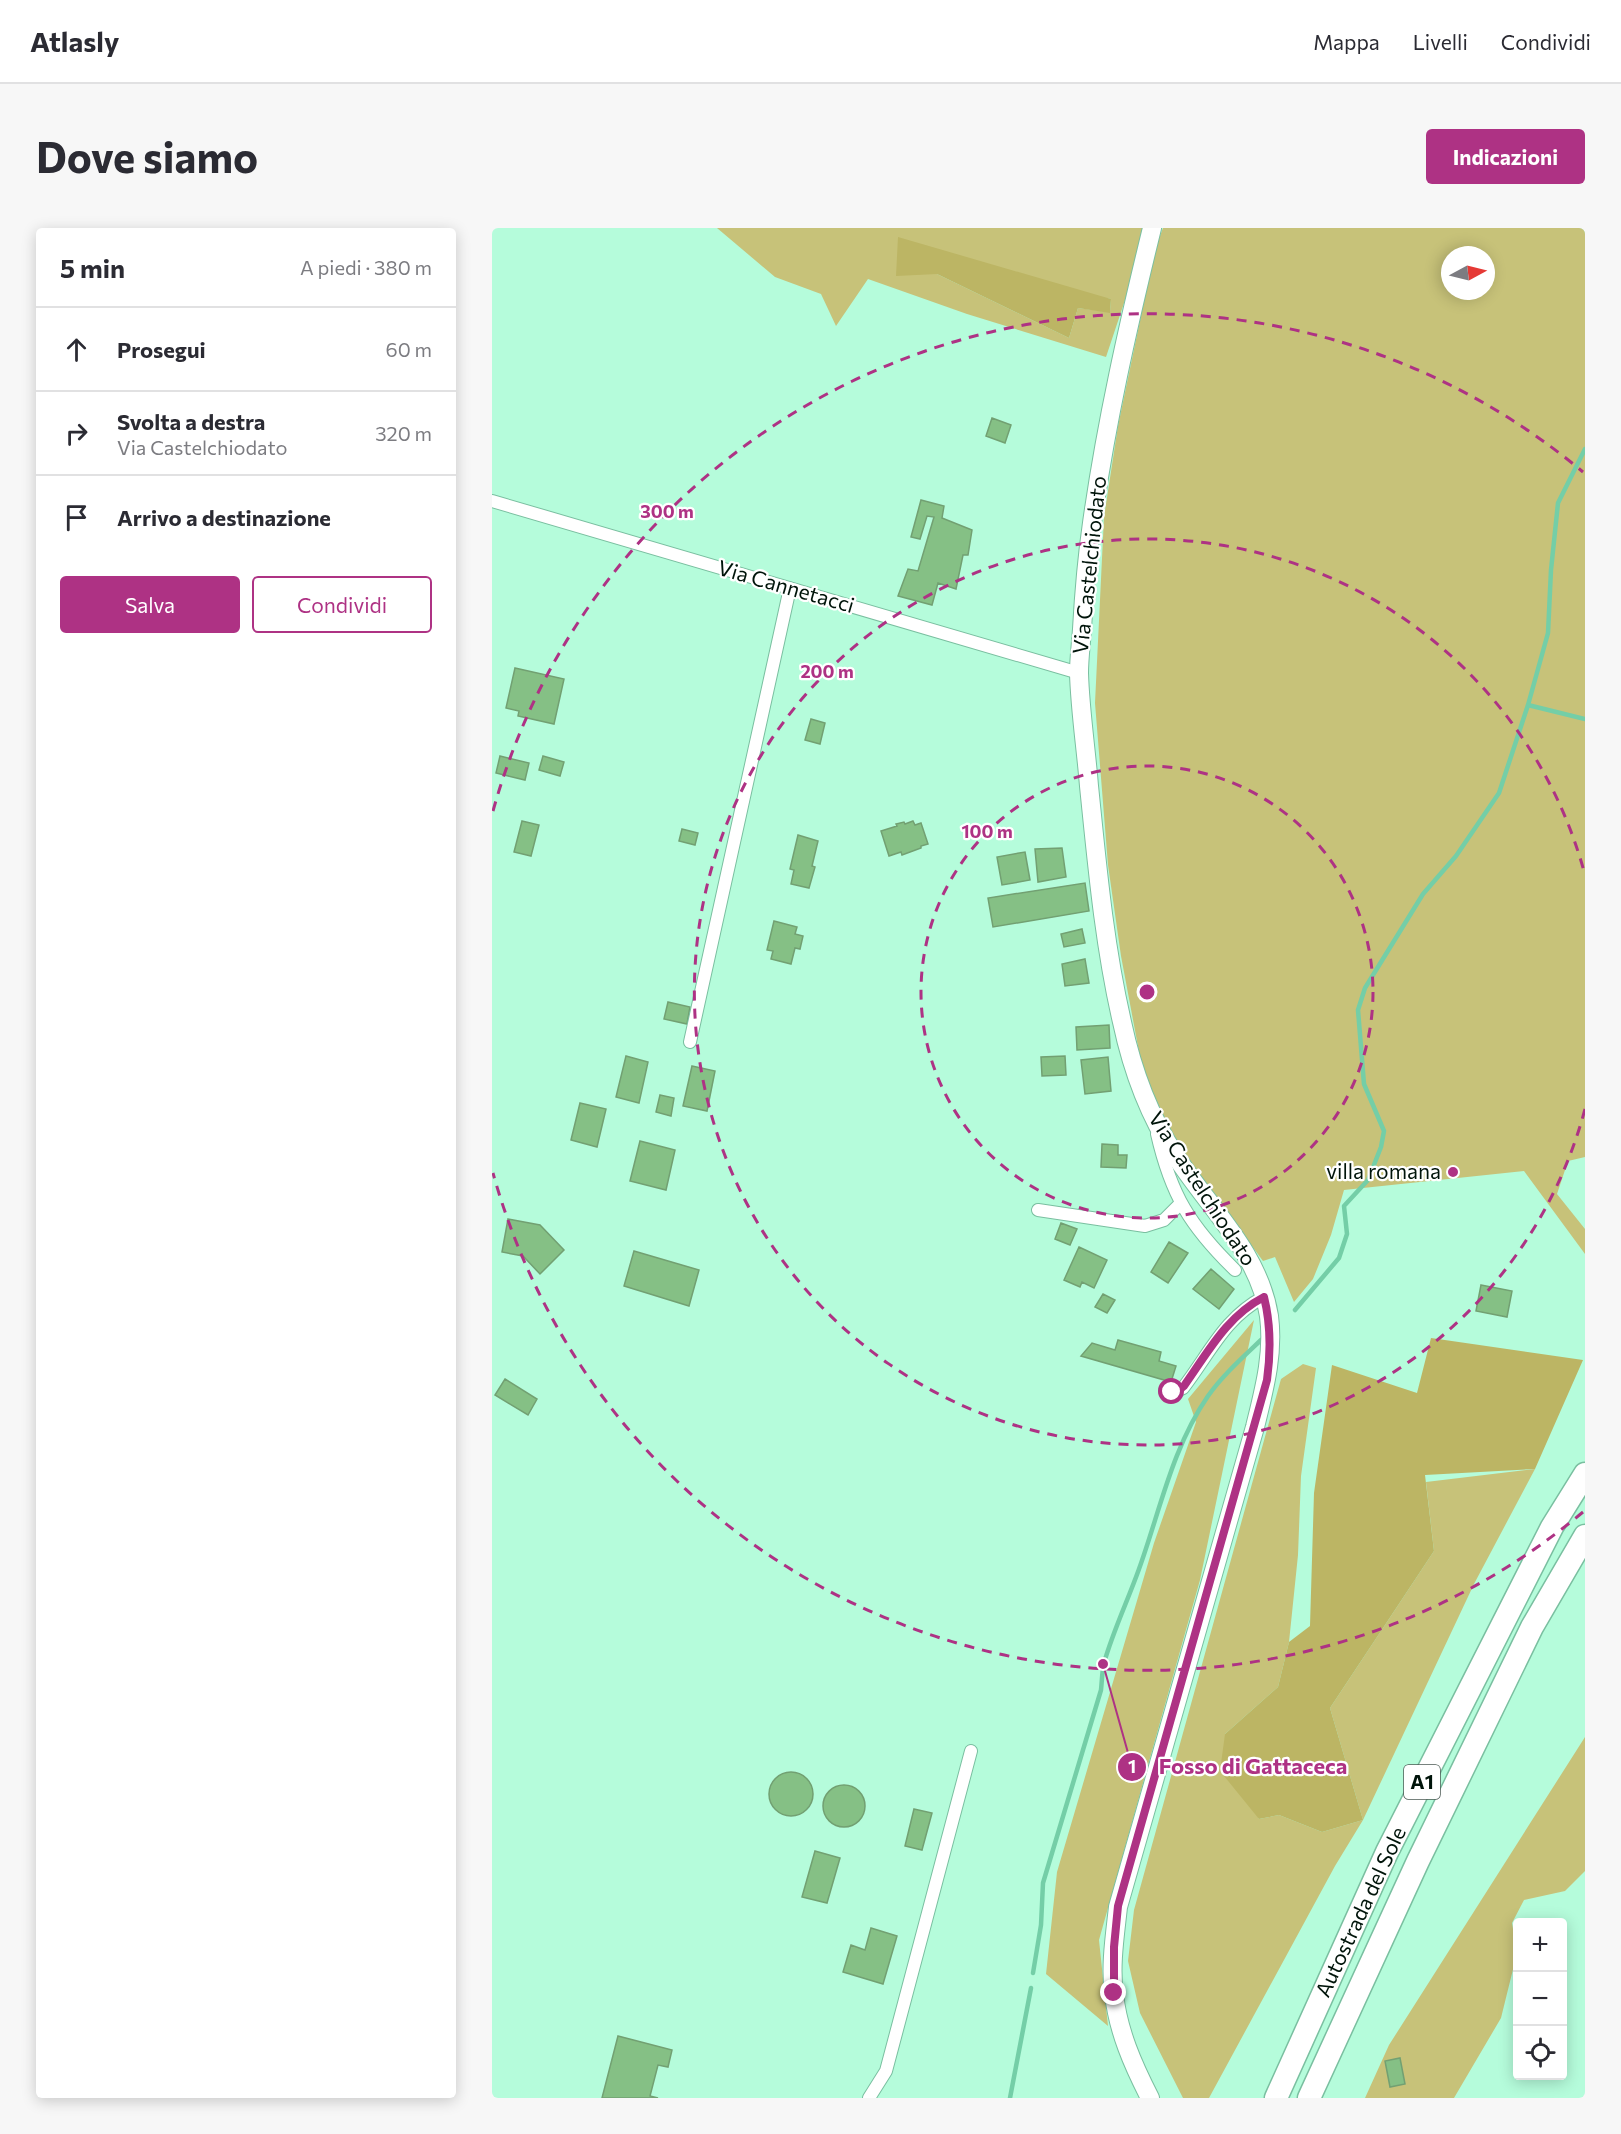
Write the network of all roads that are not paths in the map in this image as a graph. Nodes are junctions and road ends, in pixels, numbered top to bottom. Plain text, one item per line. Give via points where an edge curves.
1 (1152, 228) edge
2 (492, 501) edge
3 (790, 588) junction
4 (1079, 673) junction
5 (690, 1042) dead end
6 (1152, 1115) junction
7 (1180, 1204) junction
8 (1038, 1210) dead end
9 (1235, 1270) dead end
10 (1264, 1297) junction
11 (1166, 1391) dead end
12 (1585, 1474) edge
13 (1585, 1536) edge
14 (971, 1751) dead end
15 (869, 2098) edge
16 (1150, 2098) edge
17 (1276, 2098) edge
18 (1309, 2098) edge

1 - 4 street, Via Castelchiodato via 1125,340 1098,481 1085,569
2 - 3 street, Via Cannetacci
3 - 4 street, Via Cannetacci
3 - 5 street
4 - 6 street, Via Castelchiodato via 1112,973 1130,1056
6 - 7 street via 1167,1174
6 - 10 street, Via Castelchiodato via 1183,1168 1246,1254
7 - 8 street via 1164,1220 1145,1226
7 - 9 street via 1200,1234
10 - 11 street via 1233,1318 1183,1388
10 - 16 street, Via Castelchiodato via 1271,1352 1263,1396 1118,1906 1114,1993 1123,2037
12 - 17 highway, Autostrada del Sole / A1 via 1552,1527 1387,1852
13 - 18 highway, Autostrada del Sole / A1 via 1532,1627
14 - 15 street via 886,2071

